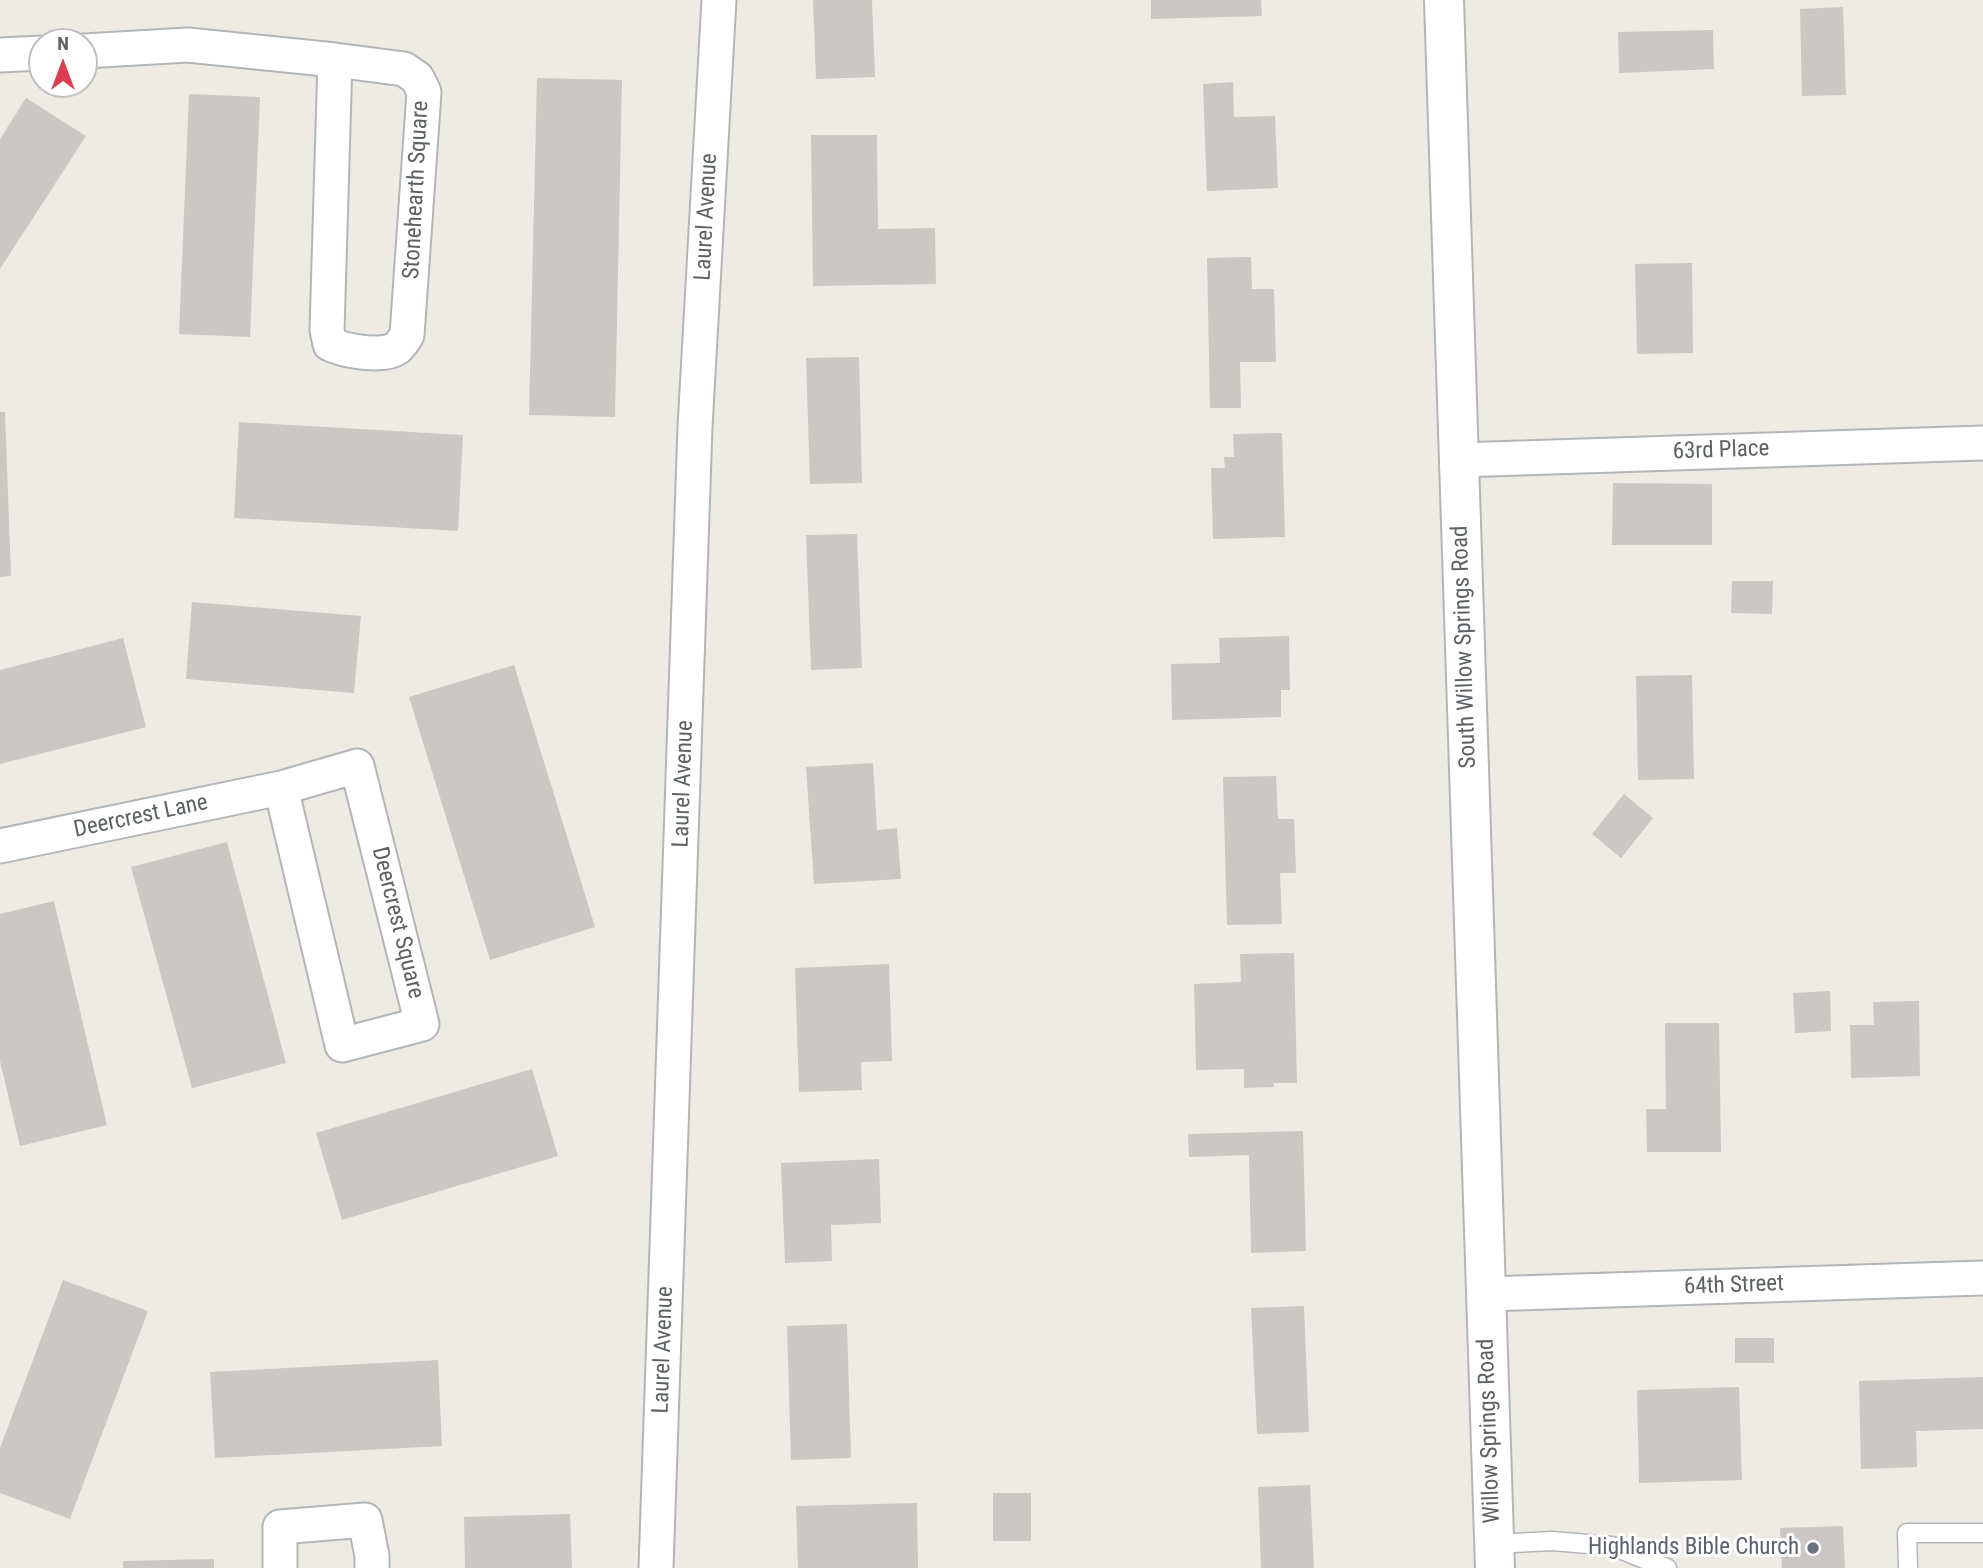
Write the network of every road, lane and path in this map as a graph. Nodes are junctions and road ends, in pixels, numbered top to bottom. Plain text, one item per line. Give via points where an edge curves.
1 (719, 0) edge
2 (1444, 0) edge
3 (98, 50) edge
4 (28, 54) edge
5 (0, 55) edge
6 (335, 60) junction
7 (1983, 443) edge
8 (1459, 460) junction
9 (281, 788) junction
10 (0, 846) edge
11 (1983, 1278) edge
12 (1486, 1294) junction
13 (1983, 1533) edge
14 (1494, 1556) edge
15 (280, 1568) edge
16 (372, 1568) edge
17 (656, 1568) edge
18 (1667, 1568) edge
19 (1908, 1568) edge

1 - 17 street, Laurel Avenue via 695,427
2 - 8 street, South Willow Springs Road
3 - 6 street via 188,45
4 - 5 street
6 - 6 street, Stonehearth Square via 327,330 330,344 342,350 387,353 398,348 407,335 424,92 417,78 404,69
7 - 8 street, 63rd Place
8 - 12 street, South Willow Springs Road
9 - 9 street, Deercrest Square via 342,1045 422,1024 357,766
9 - 10 street, Deercrest Lane
11 - 12 street, 64th Street
12 - 14 street, Willow Springs Road
13 - 19 lane via 1907,1533
14 - 18 lane via 1552,1541 1612,1546
15 - 16 street via 280,1527 365,1520

